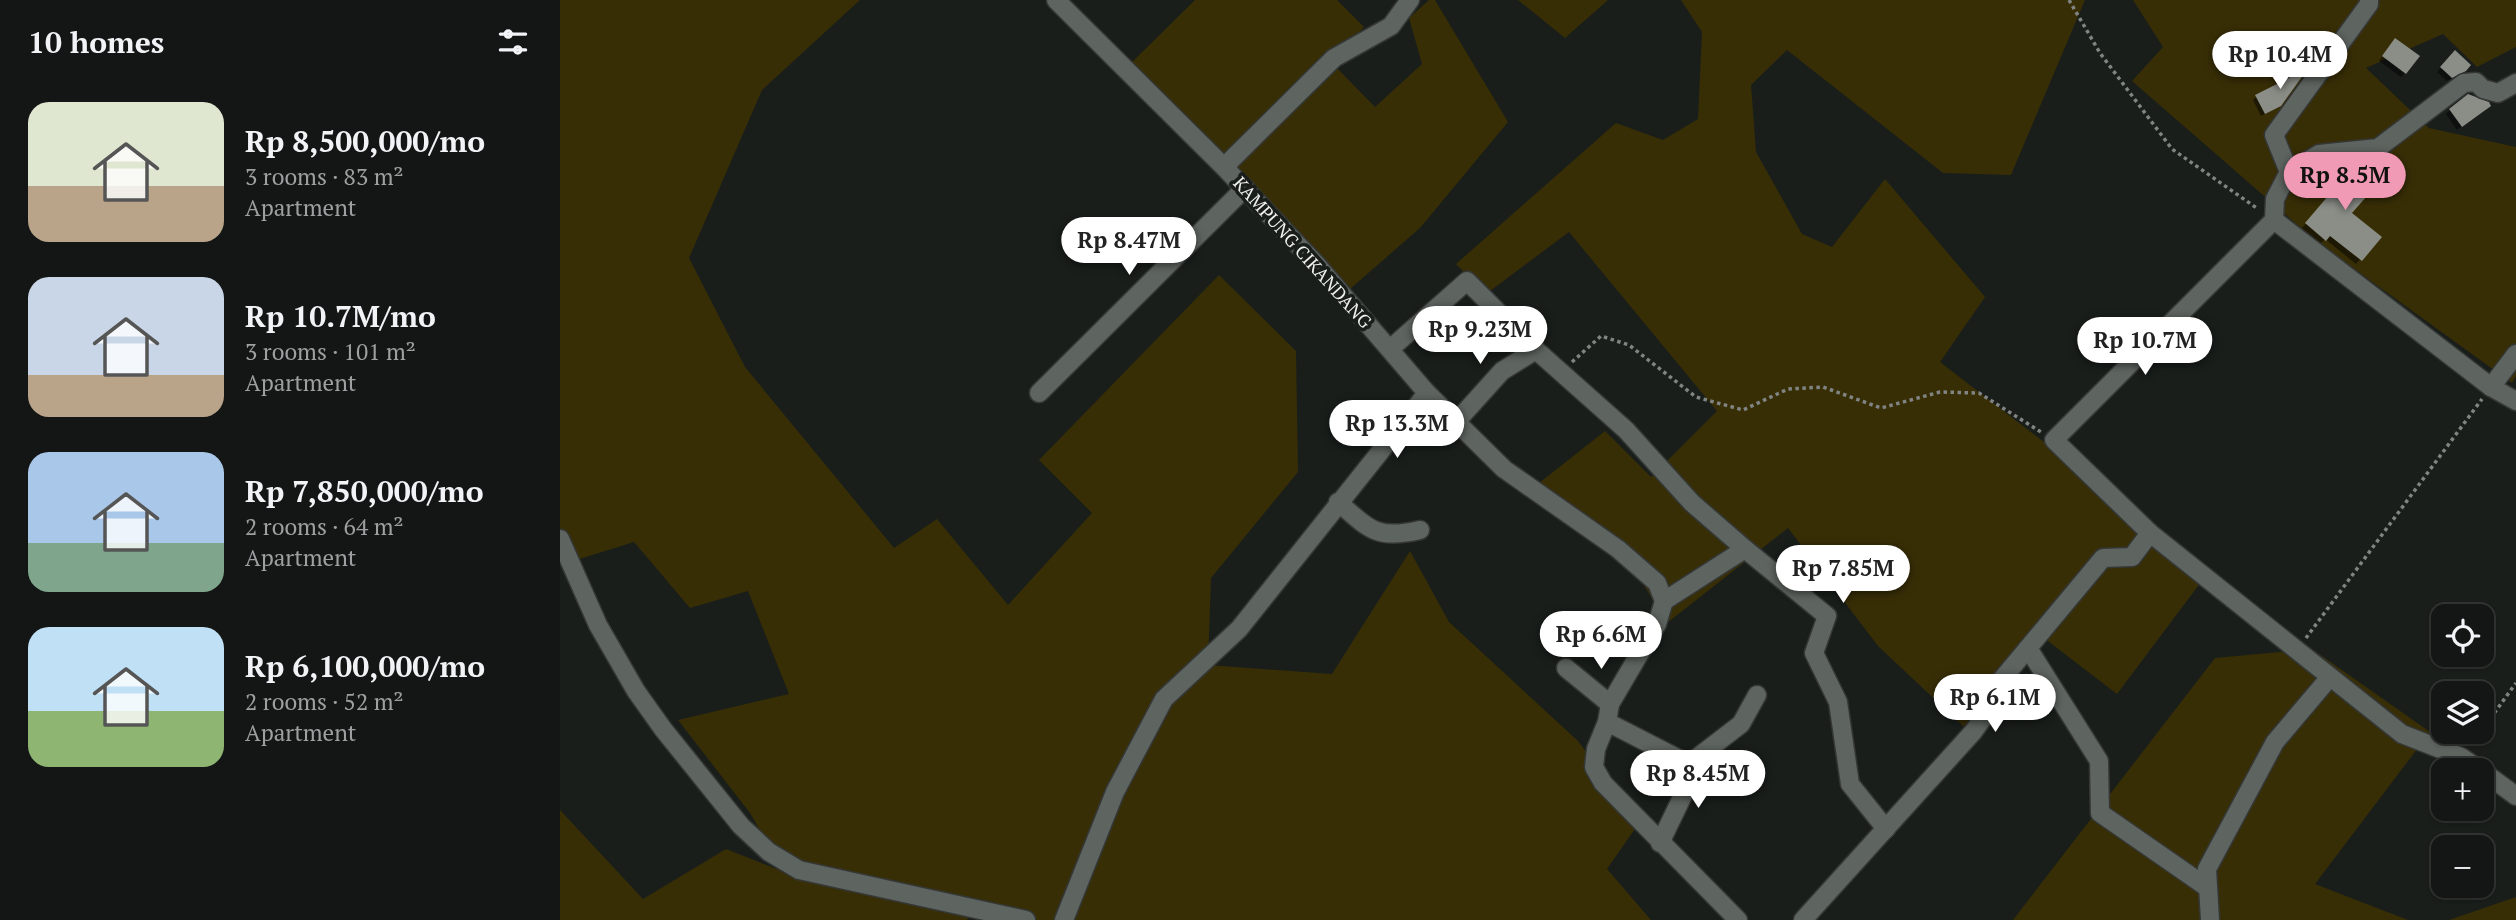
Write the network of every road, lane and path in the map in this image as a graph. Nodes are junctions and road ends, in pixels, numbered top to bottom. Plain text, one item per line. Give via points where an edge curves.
1 (1056, 0) edge
2 (1410, 0) edge
3 (2069, 0) edge
4 (2369, 0) edge
5 (2516, 83) edge
6 (1224, 166) junction
7 (2289, 172) junction
8 (1245, 188) junction
9 (2274, 220) junction
10 (1390, 349) junction
11 (1536, 350) junction
12 (2516, 354) edge
13 (1560, 372) junction
14 (2491, 387) junction
15 (1040, 393) dead end
16 (1427, 393) junction
17 (2516, 401) edge
18 (1456, 422) junction
19 (2054, 440) junction
20 (1338, 502) junction
21 (1420, 530) dead end
22 (2150, 533) junction
23 (560, 539) edge
24 (1745, 549) junction
25 (1664, 601) junction
26 (2028, 648) junction
27 (2296, 651) junction
28 (1566, 668) dead end
29 (2330, 677) junction
30 (2516, 683) edge
31 (1757, 695) dead end
32 (1608, 713) junction
33 (2494, 713) edge
34 (2462, 758) edge
35 (1689, 764) junction
36 (2494, 780) edge
37 (2516, 796) edge
38 (1886, 829) junction
39 (1660, 843) junction
40 (2208, 888) junction
41 (1026, 920) edge
42 (1064, 920) edge
43 (1738, 920) edge
44 (1803, 920) edge
45 (2210, 920) edge

1 - 6 street, KAMPUNG CIKANDANG
2 - 6 street via 1391,26 1334,58
3 - 9 path via 2100,53 2172,149
4 - 7 street via 2274,135
5 - 7 street via 2498,93 2476,82 2464,83 2378,148 2319,153
6 - 8 street, KAMPUNG CIKANDANG
7 - 9 street via 2275,199
8 - 10 street, KAMPUNG CIKANDANG
8 - 15 street
9 - 14 street
9 - 19 street
10 - 11 street via 1467,281
10 - 16 street, KAMPUNG CIKANDANG
11 - 13 street
11 - 18 street via 1502,371
12 - 14 street
13 - 19 path via 1601,336 1629,345 1696,397 1743,410 1788,389 1823,387 1881,408 1940,392 1979,393
13 - 24 street via 1626,430 1692,503
14 - 17 street
14 - 27 path
16 - 18 street, KAMPUNG CIKANDANG
16 - 20 street
18 - 25 street, KAMPUNG CIKANDANG via 1504,470 1628,557 1657,583
19 - 22 street
20 - 21 street via 1370,530 1396,536
20 - 42 street via 1238,629 1164,699 1115,792
22 - 26 street via 2132,557 2103,558
22 - 27 street
23 - 41 street via 598,625 636,691 741,826 769,852 799,870
24 - 25 street
24 - 38 street via 1827,616 1814,653 1838,702 1850,784
25 - 32 street via 1657,624
26 - 38 street via 1988,696 1984,717 1973,732
26 - 40 street via 2099,761 2100,813
27 - 29 street
28 - 32 street
29 - 34 street via 2402,734
29 - 40 street via 2275,741 2207,869
30 - 33 path
31 - 35 street via 1741,724
32 - 35 street
32 - 39 street via 1594,767 1603,783
35 - 39 street via 1688,785
36 - 37 street
38 - 44 street
39 - 43 street
40 - 45 street

